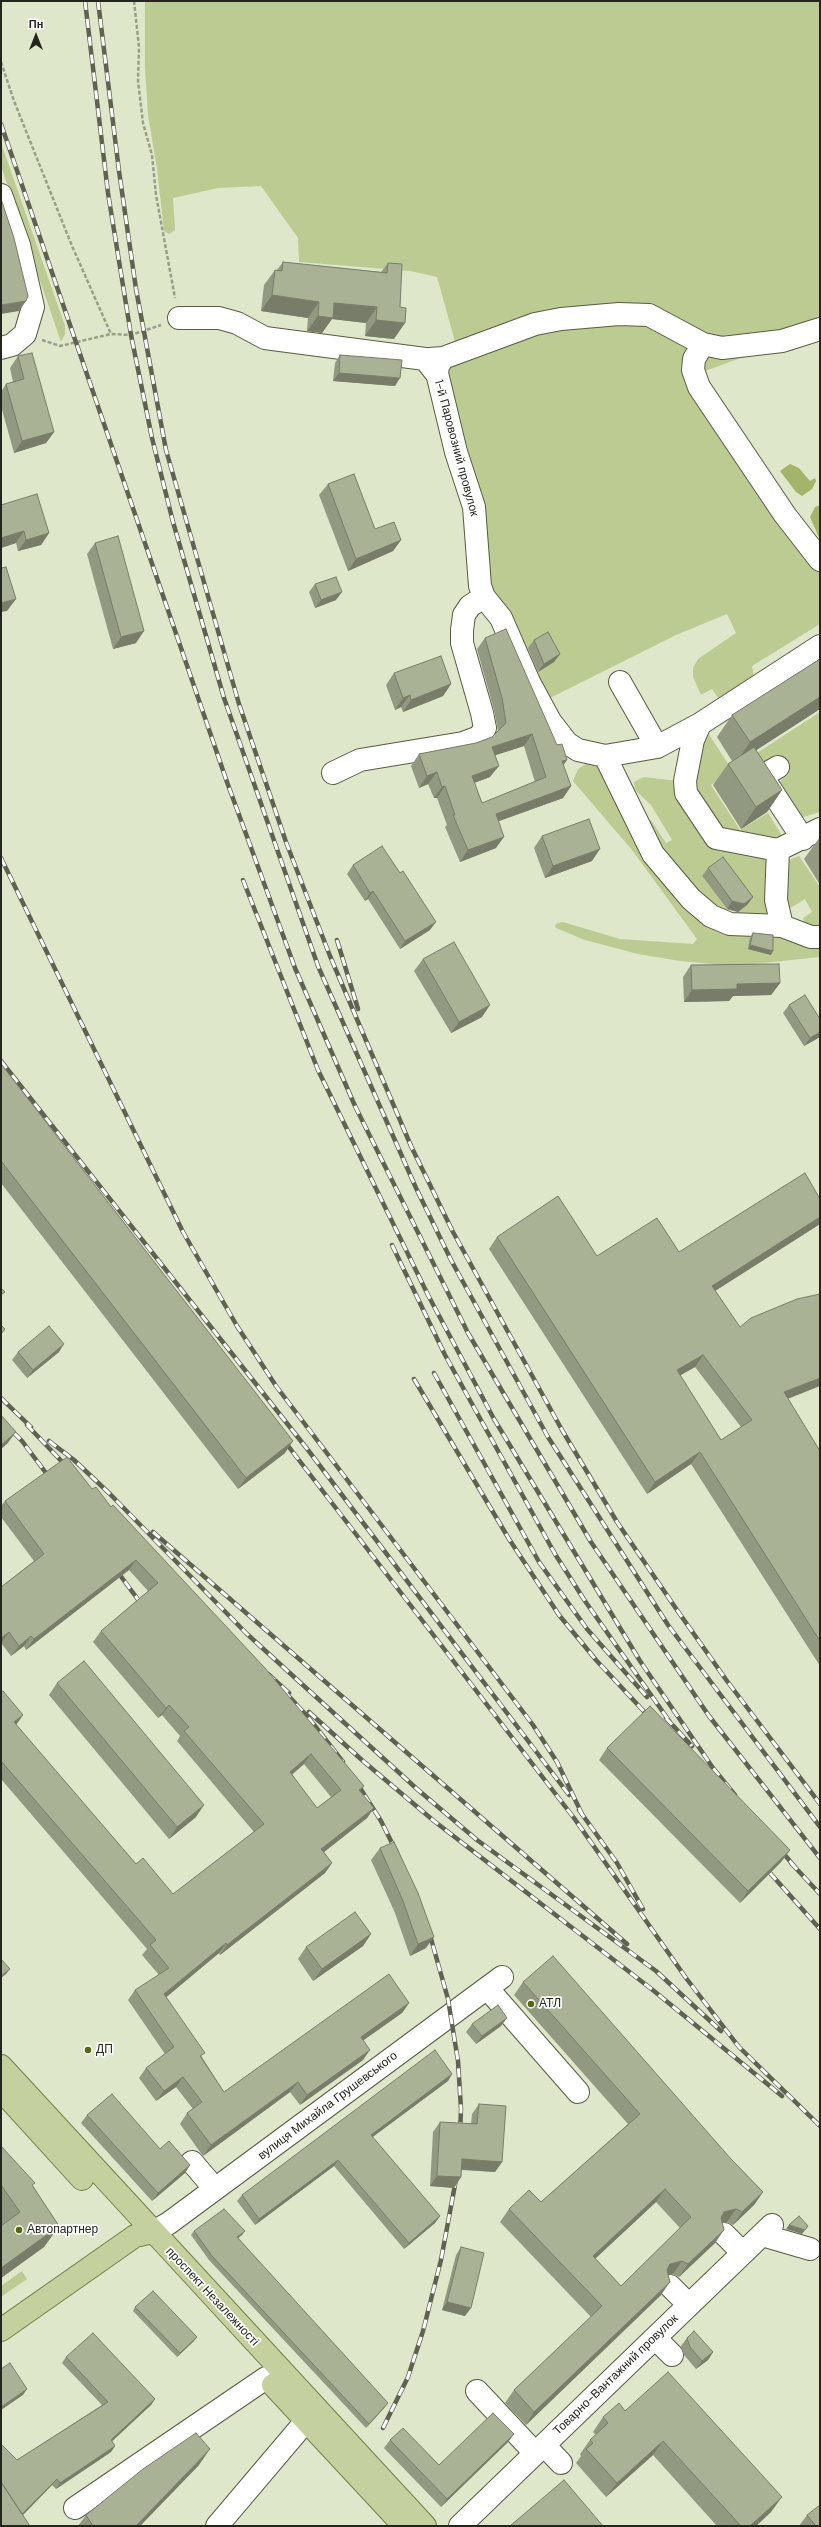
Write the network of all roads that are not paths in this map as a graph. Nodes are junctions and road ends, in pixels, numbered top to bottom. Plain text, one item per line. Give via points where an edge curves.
1 (1, 195) edge
2 (179, 318) road end
3 (820, 329) edge
4 (703, 344) junction
5 (1, 348) edge
6 (435, 364) junction
7 (820, 560) edge
8 (484, 597) junction
9 (820, 646) edge
10 (620, 682) dead end
11 (700, 724) junction
12 (657, 747) junction
13 (605, 756) junction
14 (778, 767) dead end
15 (333, 773) dead end
16 (811, 834) edge
17 (778, 850) junction
18 (782, 926) junction
19 (820, 937) edge
20 (1, 2066) edge
21 (1, 2090) edge
22 (578, 2092) dead end
23 (192, 2162) dead end
24 (215, 2189) junction
25 (724, 2234) edge
26 (145, 2238) junction
27 (810, 2249) dead end
28 (742, 2253) junction
29 (670, 2286) edge
30 (689, 2304) junction
31 (1, 2330) edge
32 (655, 2338) junction
33 (1, 2346) edge
34 (672, 2355) dead end
35 (266, 2378) junction
36 (477, 2391) dead end
37 (306, 2421) junction
38 (540, 2449) junction
39 (561, 2463) dead end
40 (75, 2508) dead end
41 (217, 2526) edge
42 (404, 2526) edge
43 (425, 2526) edge
44 (460, 2526) edge

1 - 5 street via 19,245 33,307 25,334 12,344
2 - 6 street via 219,318 237,322 265,338
3 - 4 street via 782,341 752,346 722,348
4 - 6 street via 661,319 636,313 561,319 535,324
4 - 7 street via 694,359 693,370 699,387 790,522
6 - 8 street, 1-й Паровозний провулок via 456,452 474,507 478,569
8 - 13 street, 1-й Паровозний провулок via 501,618 529,682 550,721 567,743 578,750
8 - 15 street via 470,606 464,615 462,630 462,643 485,728 479,737 463,743 360,760
9 - 11 street
10 - 12 street
11 - 12 street
11 - 17 street via 693,740 685,781 686,793 716,838
12 - 13 street
13 - 18 street via 653,854 691,900 711,916 730,924
14 - 16 street via 762,776
16 - 17 street
17 - 18 street via 776,900
18 - 19 street via 811,937
20 - 26 main road, проспект Незалежності
21 - 26 main road, проспект Незалежності
22 - 24 street, вулиця Михайла Грушевського via 494,1982
23 - 24 street
24 - 26 street, вулиця Михайла Грушевського
25 - 28 street
26 - 31 main road, вулиця Михайла Грушевського
26 - 33 main road, вулиця Михайла Грушевського
26 - 35 main road, проспект Незалежності
26 - 43 main road, проспект Незалежності
27 - 28 street, Товарно-Вантажний провулок via 767,2230
28 - 30 street, Товарно-Вантажний провулок
29 - 30 street
30 - 32 street, Товарно-Вантажний провулок
32 - 34 street
32 - 38 street, Товарно-Вантажний провулок
35 - 37 main road, проспект Незалежності
35 - 40 street
36 - 38 street
37 - 41 street
37 - 42 main road, проспект Незалежності
38 - 39 street
38 - 44 street, Товарно-Вантажний провулок

